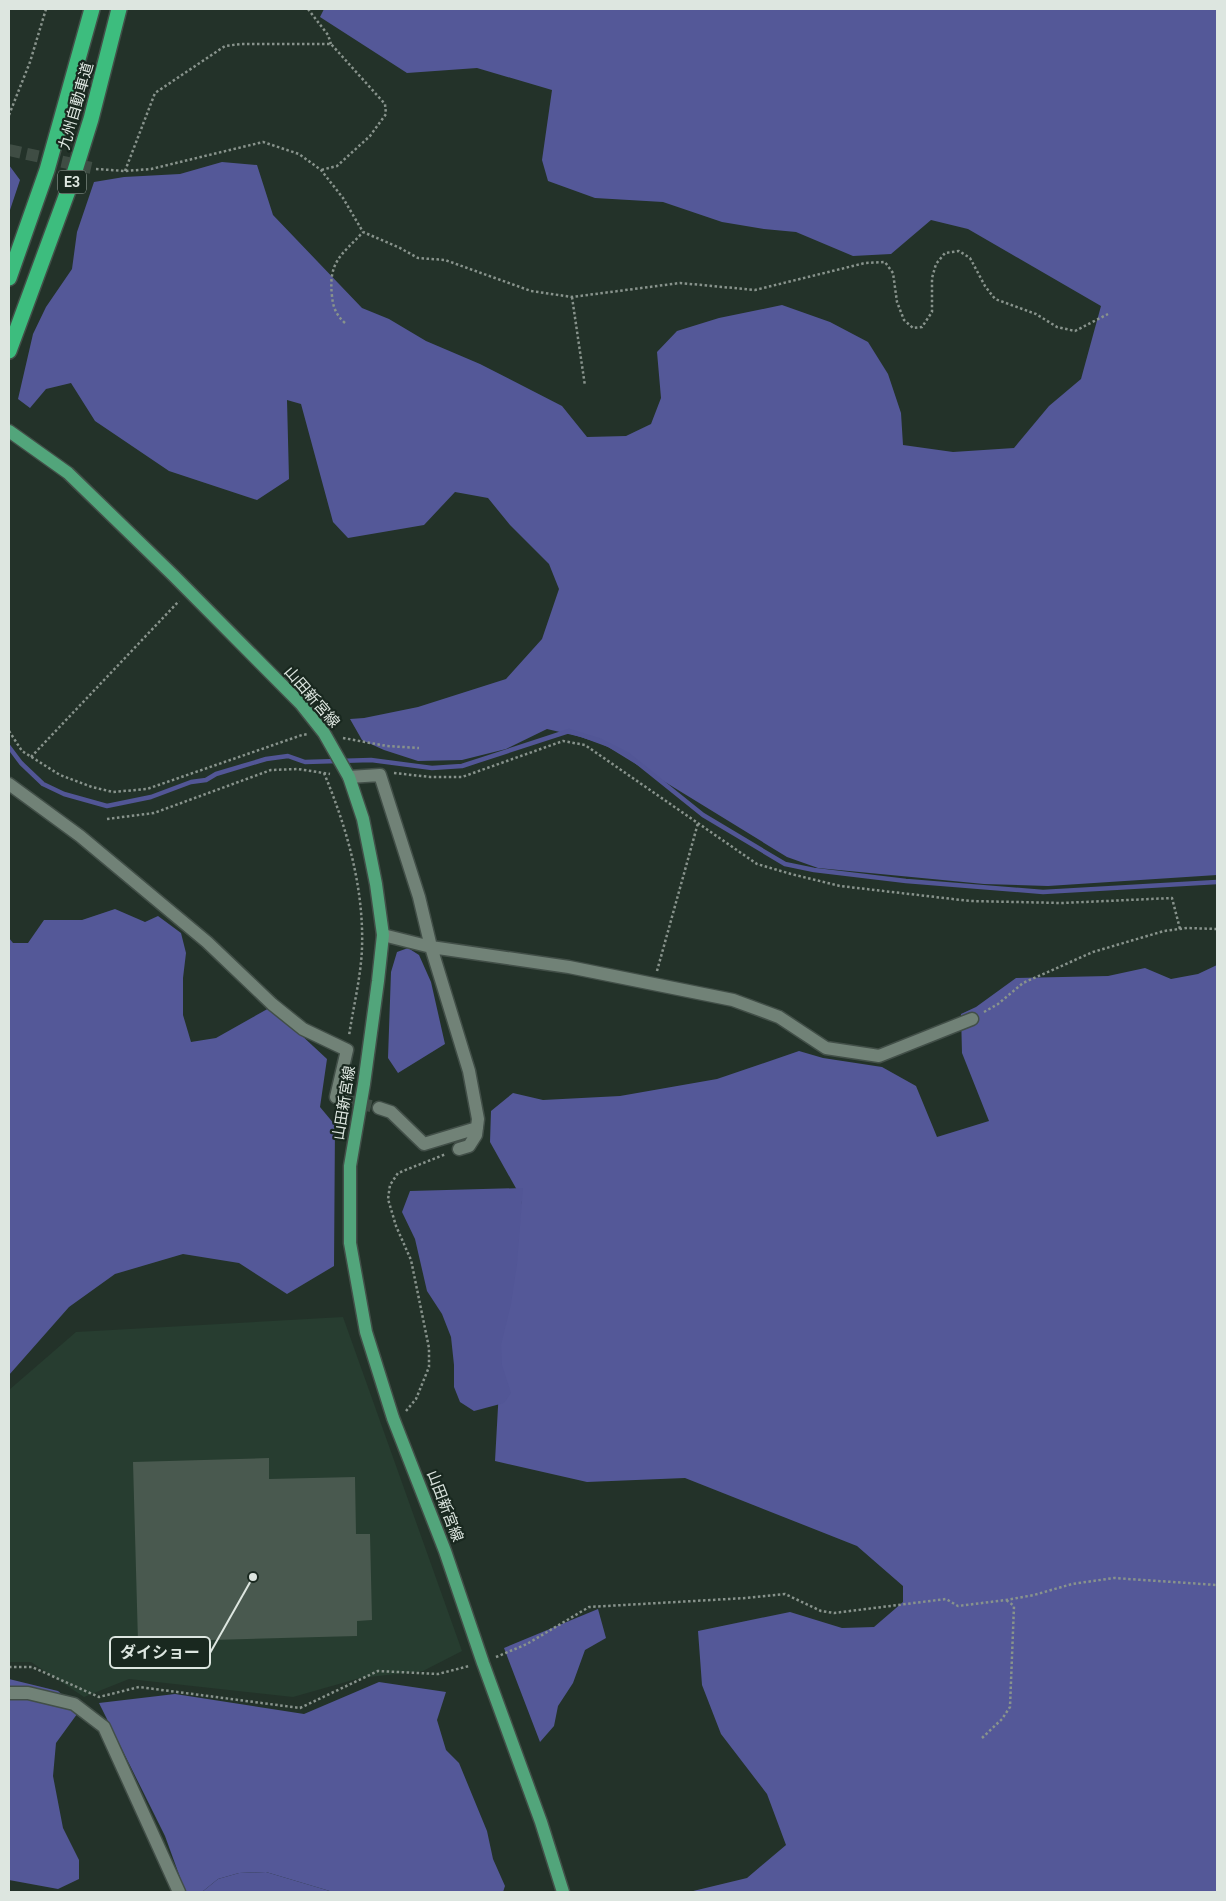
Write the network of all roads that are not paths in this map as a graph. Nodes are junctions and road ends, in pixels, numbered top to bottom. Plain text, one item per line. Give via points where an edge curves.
1 (92, 9) edge
2 (119, 9) edge
3 (9, 278) edge
4 (9, 351) edge
5 (9, 432) edge
6 (349, 777) junction
7 (9, 784) edge
8 (383, 934) junction
9 (431, 947) junction
10 (972, 1019) road end
11 (342, 1099) dead end
12 (379, 1108) tunnel mouth
13 (477, 1128) junction
14 (460, 1149) road end
15 (9, 1693) edge
16 (179, 1892) edge
17 (563, 1892) edge

1 - 3 highway, 九州自動車道 / E3 via 48,170
2 - 4 highway, 九州自動車道 / E3 via 72,180
5 - 6 main road, 山田新宮線 via 68,473 301,704 324,733
6 - 8 main road, 山田新宮線 via 364,819
6 - 9 street via 380,775 419,897
7 - 11 street via 80,836 208,942 303,1029 347,1050 336,1097
8 - 9 street
8 - 17 main road, 山田新宮線 via 350,1166 350,1243 366,1332 393,1418 446,1550
9 - 10 street via 569,967 733,1000 779,1017 826,1048 879,1056
9 - 13 street via 469,1071
12 - 13 street via 391,1112 424,1144
13 - 14 street via 469,1146
15 - 16 street via 28,1693 74,1704 104,1727

